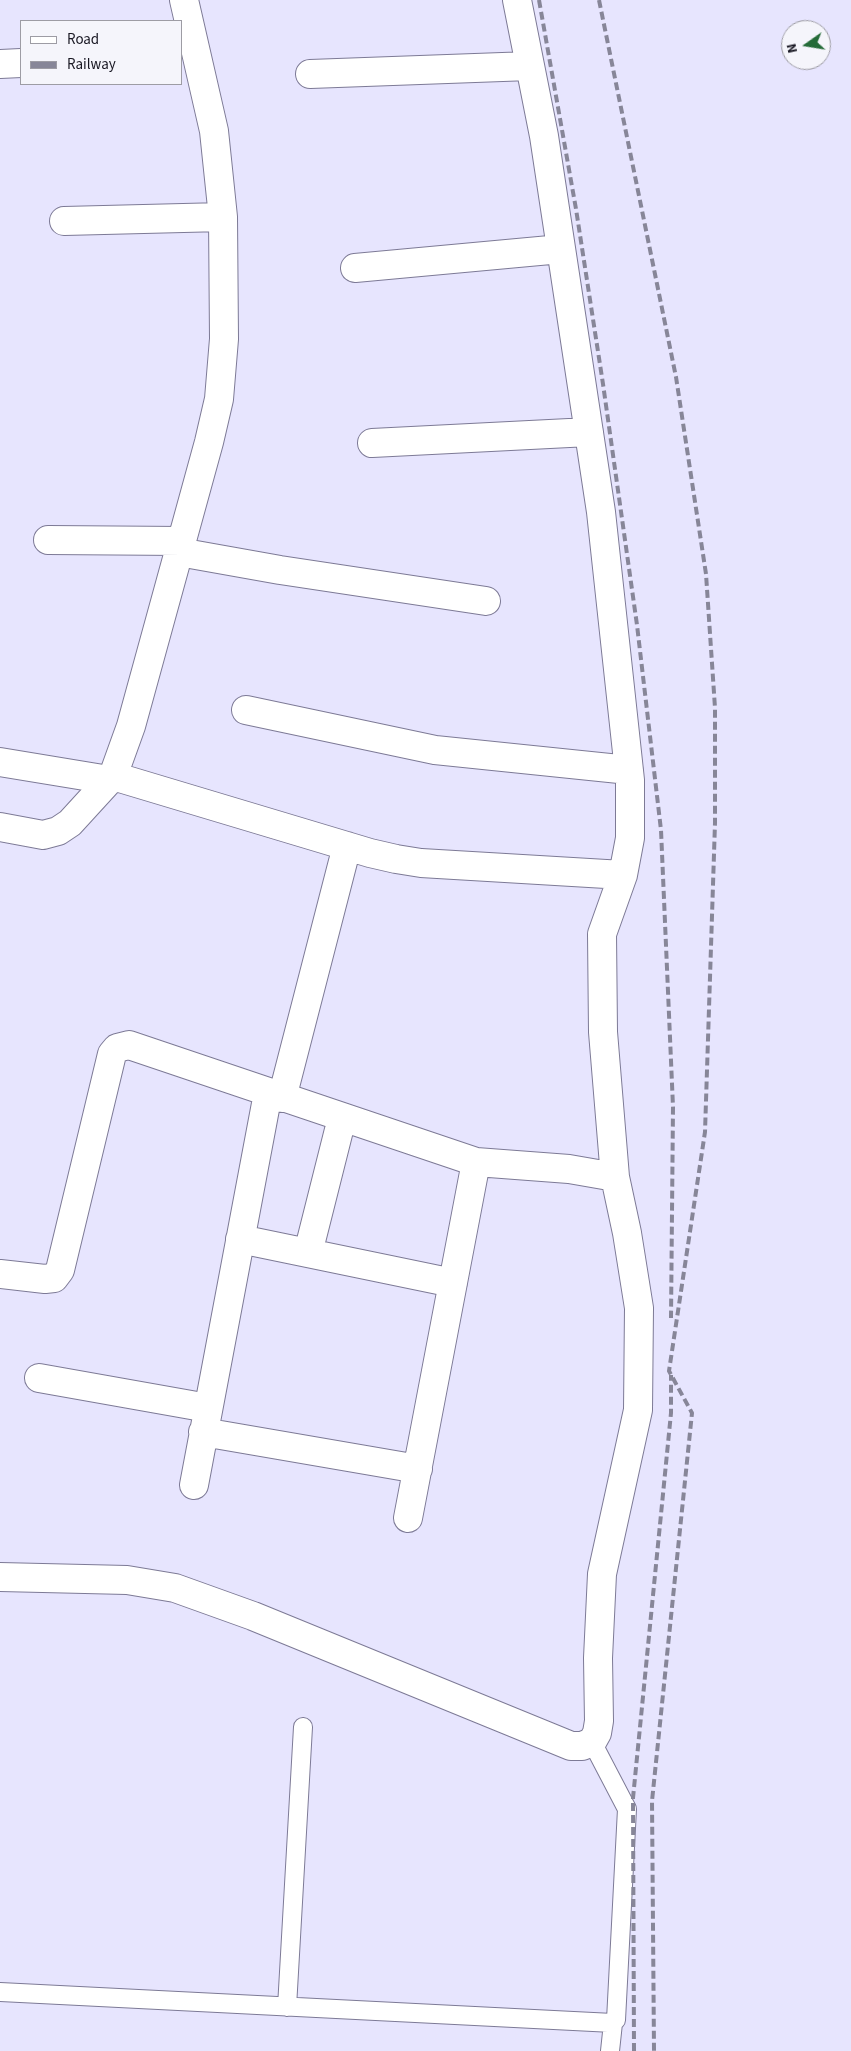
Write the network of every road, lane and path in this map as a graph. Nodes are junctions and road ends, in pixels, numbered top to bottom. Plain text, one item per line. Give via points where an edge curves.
1 (184, 0) edge
2 (517, 0) edge
3 (189, 57) edge
4 (20, 63) edge
5 (0, 64) edge
6 (530, 66) junction
7 (310, 74) dead end
8 (223, 217) junction
9 (64, 221) dead end
10 (561, 249) junction
11 (355, 268) dead end
12 (589, 432) junction
13 (372, 443) dead end
14 (48, 540) dead end
15 (181, 547) junction
16 (486, 601) dead end
17 (246, 710) dead end
18 (0, 762) edge
19 (629, 770) junction
20 (111, 778) junction
21 (0, 828) edge
22 (347, 846) junction
23 (623, 875) junction
24 (275, 1096) junction
25 (342, 1118) junction
26 (476, 1162) junction
27 (615, 1177) junction
28 (240, 1239) junction
29 (308, 1253) junction
30 (0, 1274) edge
31 (453, 1284) junction
32 (39, 1378) dead end
33 (206, 1420) junction
34 (418, 1469) junction
35 (194, 1485) dead end
36 (408, 1518) dead end
37 (0, 1577) edge
38 (303, 1727) dead end
39 (592, 1742) junction
40 (0, 1992) edge
41 (286, 2007) junction
42 (613, 2023) junction
43 (610, 2051) edge

1 - 3 street
2 - 6 street
3 - 8 street via 214,131
4 - 5 street
6 - 7 street
6 - 10 street
8 - 9 street
8 - 15 street via 224,339 219,399
10 - 11 street
10 - 12 street
12 - 13 street
12 - 19 street via 601,512
14 - 15 street
15 - 16 street via 280,570
15 - 20 street via 131,726
17 - 19 street via 435,750
18 - 20 street
19 - 23 street via 630,838
20 - 21 street via 58,831 43,835
20 - 22 street
22 - 23 street via 421,863
22 - 24 street
23 - 27 street via 602,934 603,1032
24 - 25 street
24 - 28 street
24 - 30 street via 129,1045 117,1048 112,1054 60,1270 54,1278 45,1279
25 - 26 street
25 - 29 street
26 - 27 street via 570,1169
26 - 31 street
27 - 39 street via 639,1308 638,1410 602,1574 599,1721
28 - 29 street
28 - 33 street
29 - 31 street
31 - 34 street
32 - 33 street
33 - 34 street
33 - 35 street
34 - 36 street
37 - 39 street via 127,1580 175,1588 262,1620 571,1746
38 - 41 lane
39 - 42 lane via 627,1809 616,2020
40 - 41 lane
41 - 42 lane
42 - 43 lane

